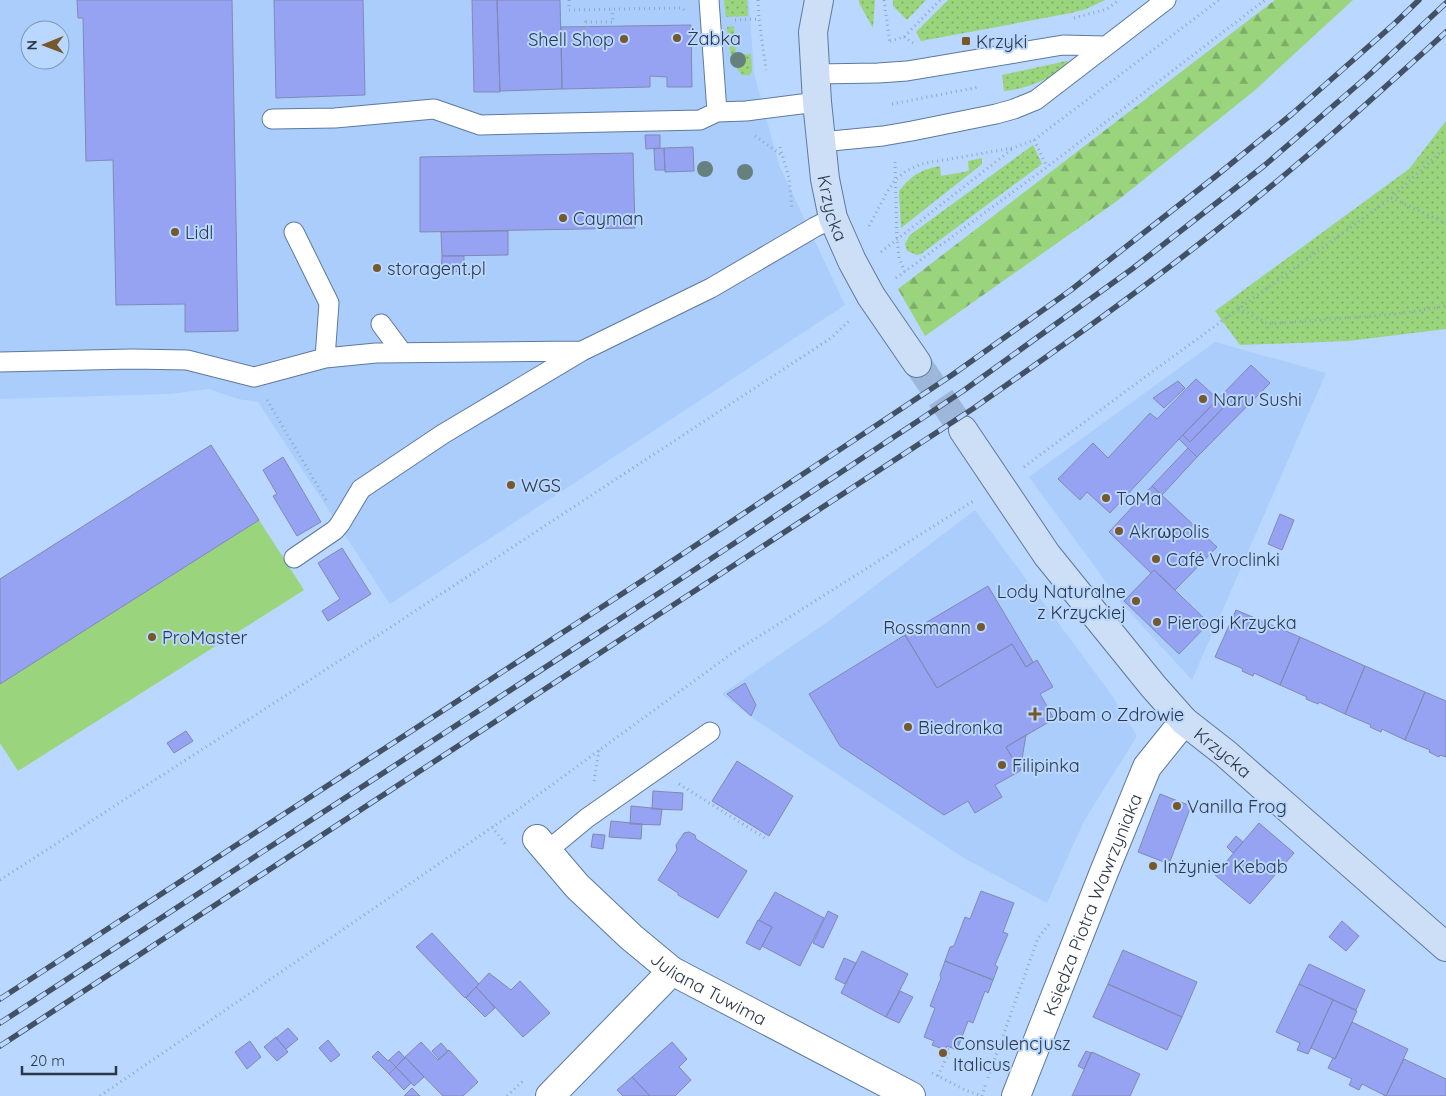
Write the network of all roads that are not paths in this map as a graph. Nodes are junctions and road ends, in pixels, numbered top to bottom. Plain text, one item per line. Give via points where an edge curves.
1 (709, 0) edge
2 (800, 0) edge
3 (819, 0) edge
4 (1166, 0) edge
5 (814, 32) junction
6 (1104, 46) junction
7 (816, 74) junction
8 (817, 102) junction
9 (717, 112) junction
10 (272, 119) dead end
11 (821, 142) junction
12 (833, 218) junction
13 (294, 232) dead end
14 (381, 324) dead end
15 (582, 351) junction
16 (401, 352) junction
17 (325, 358) junction
18 (0, 362) edge
19 (917, 363) tunnel mouth
20 (963, 430) tunnel mouth
21 (294, 558) dead end
22 (1184, 721) junction
23 (710, 732) dead end
24 (542, 845) joint
25 (1446, 947) edge
26 (672, 971) junction
27 (550, 1096) edge
28 (911, 1096) edge
29 (1016, 1096) edge

1 - 9 lane
2 - 5 street, Krzycka
3 - 5 street, Krzycka
4 - 6 lane
5 - 7 street, Krzycka
6 - 7 lane via 1063,45 891,73
6 - 11 lane via 1036,100 1014,109 894,134
7 - 8 street, Krzycka
8 - 9 lane
8 - 11 street, Krzycka
9 - 10 lane via 700,120 480,126 434,109 335,118
11 - 12 street, Krzycka
12 - 15 lane via 711,288
12 - 19 street, Krzycka via 867,288
13 - 17 lane via 328,303
14 - 16 lane
15 - 16 lane
15 - 21 lane via 443,434 361,489 335,530
16 - 17 lane
17 - 18 lane via 254,377 187,360
20 - 22 street, Krzycka via 1047,555
22 - 25 street, Krzycka
22 - 29 street, Księdza Piotra Wawrzyniaka via 1147,767
23 - 24 lane via 587,818
24 - 26 street, Juliana Tuwima via 577,886
26 - 27 street
26 - 28 street, Juliana Tuwima

